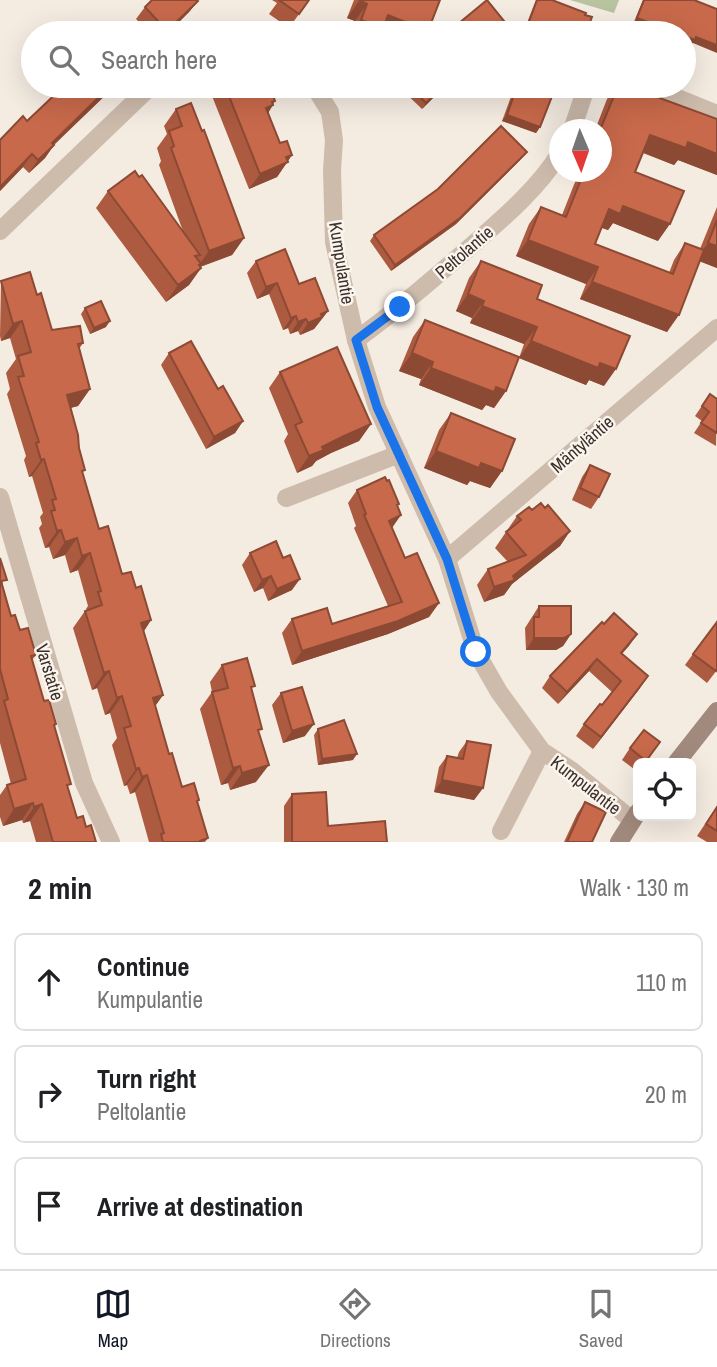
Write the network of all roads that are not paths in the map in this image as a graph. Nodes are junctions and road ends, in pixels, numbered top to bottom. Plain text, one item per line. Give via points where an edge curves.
1 (139, 98) edge
2 (321, 98) edge
3 (583, 98) edge
4 (678, 98) edge
5 (717, 114) edge
6 (576, 119) edge
7 (549, 170) edge
8 (0, 231) edge
9 (717, 328) edge
10 (356, 340) junction
11 (399, 454) junction
12 (0, 497) edge
13 (286, 498) dead end
14 (447, 559) junction
15 (717, 711) edge
16 (541, 751) junction
17 (680, 758) edge
18 (633, 815) edge
19 (633, 819) edge
20 (501, 831) dead end
21 (111, 842) edge
22 (619, 842) edge

1 - 8 street
2 - 10 street, Kumpulantie via 330,112 334,140 334,242
3 - 6 street
4 - 5 street
7 - 10 street, Peltolantie via 495,225
9 - 14 street, Mäntyläntie
10 - 11 street, Kumpulantie via 377,407
11 - 13 street
11 - 14 street, Kumpulantie
12 - 21 street, Varstatie via 84,783
14 - 16 street, Kumpulantie via 476,652
15 - 17 main road
16 - 18 street, Kumpulantie
16 - 20 street
19 - 22 main road

